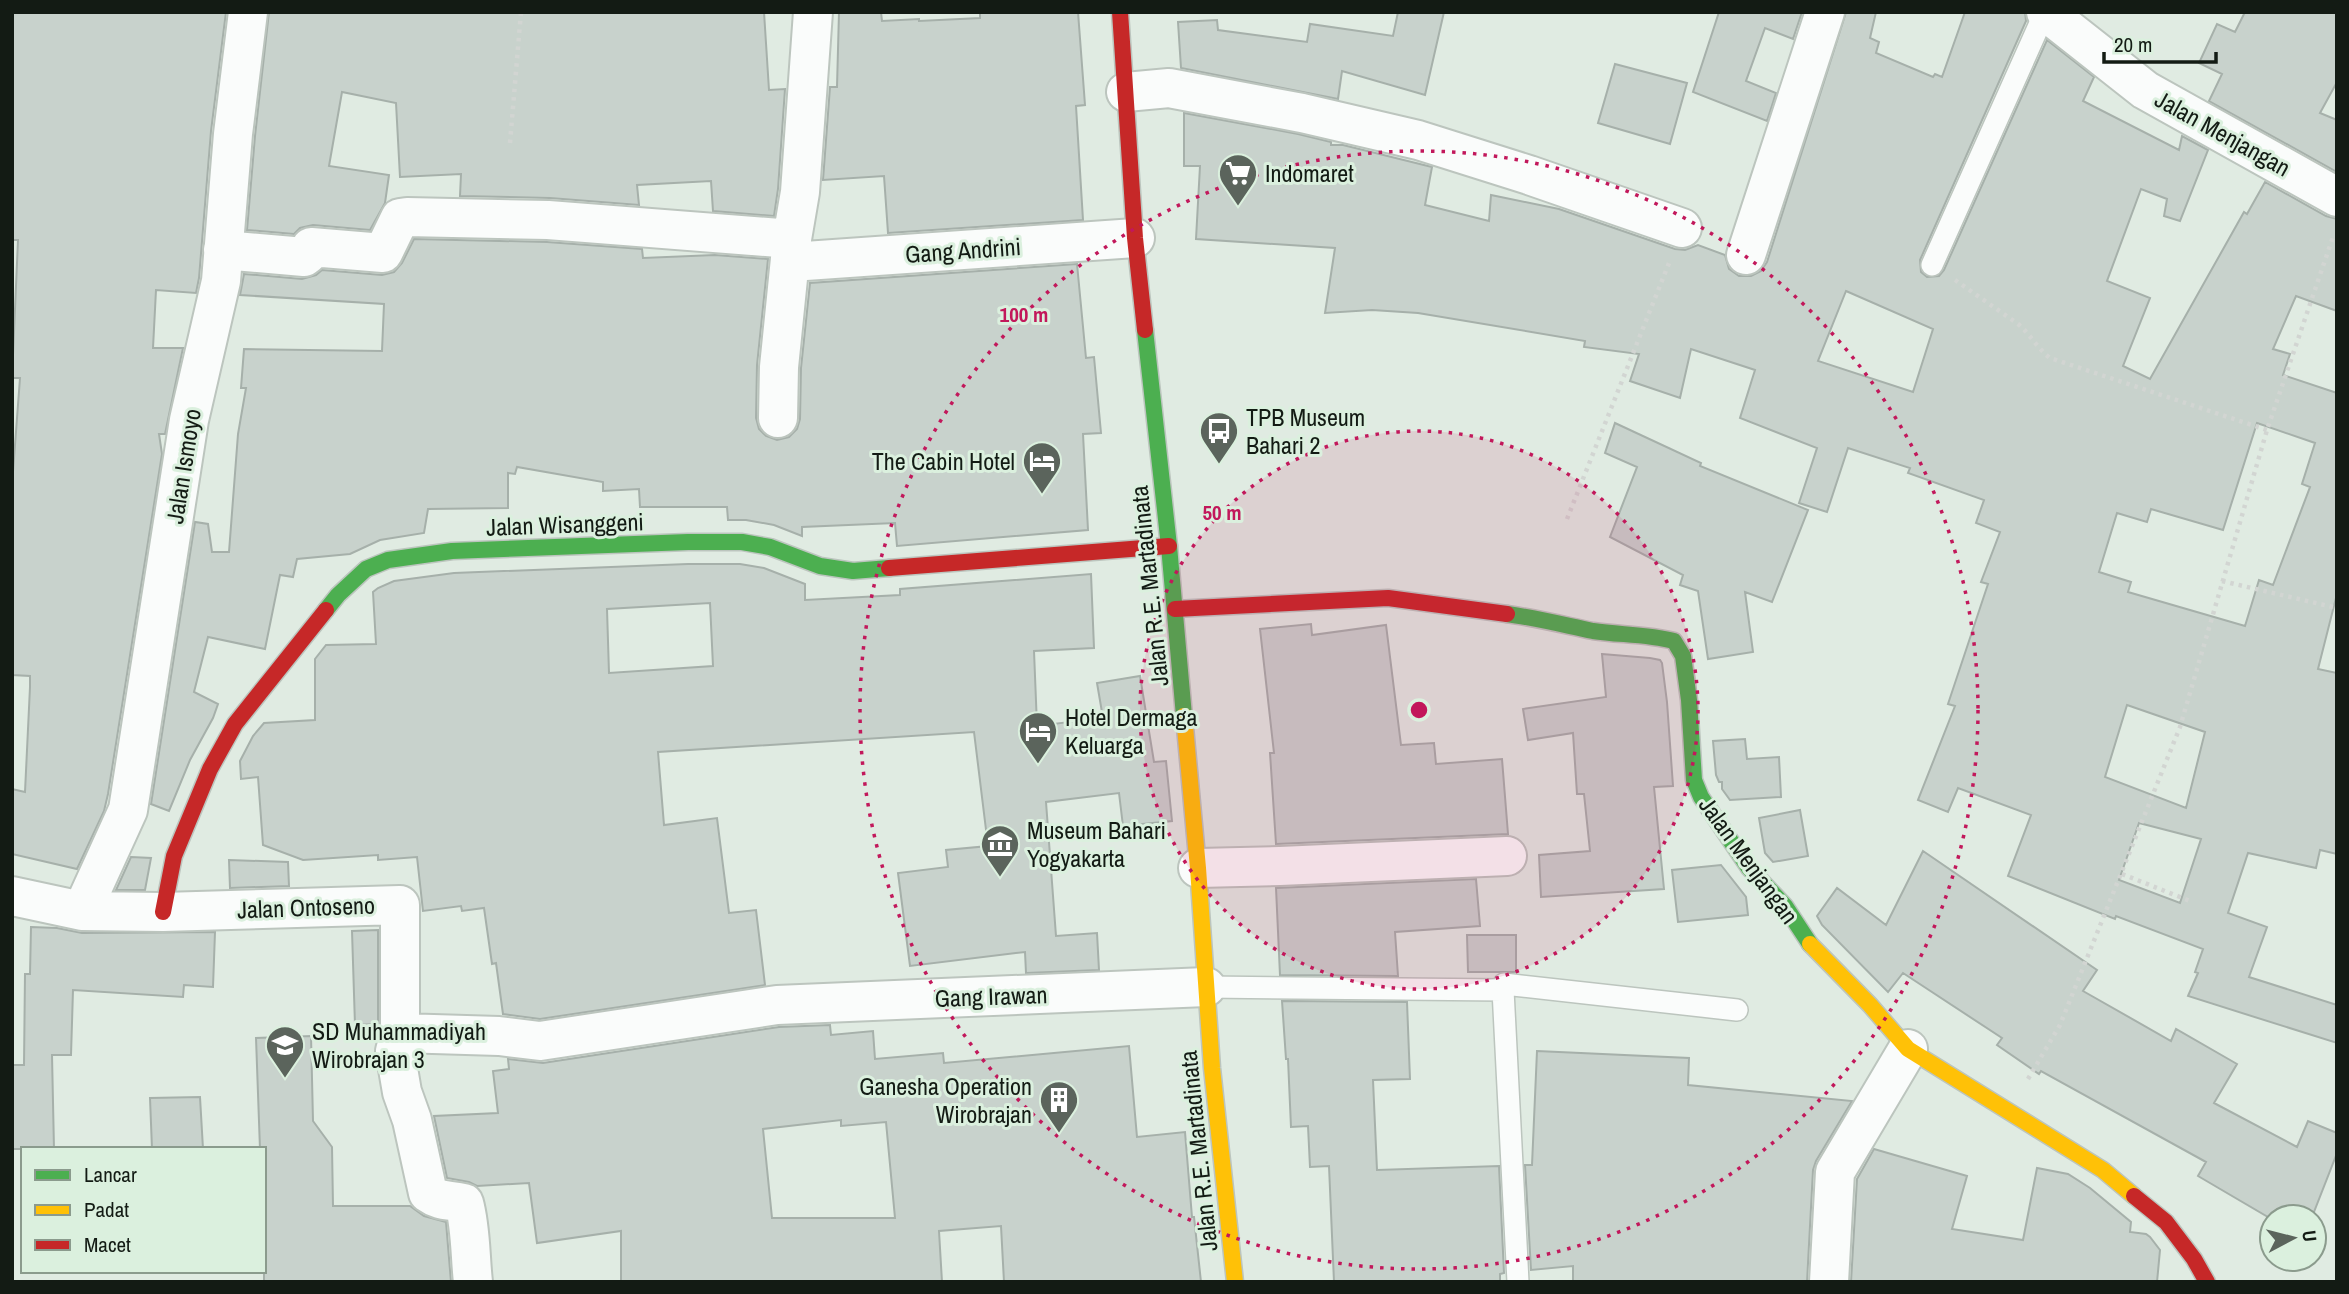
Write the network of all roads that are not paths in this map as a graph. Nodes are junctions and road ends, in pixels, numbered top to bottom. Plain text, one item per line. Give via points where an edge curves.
1 (248, 12) edge
2 (813, 12) edge
3 (1120, 12) edge
4 (1825, 12) edge
5 (2045, 12) edge
6 (1126, 92) junction
7 (2337, 197) edge
8 (1682, 228) road end
9 (1135, 238) junction
10 (223, 250) junction
11 (792, 250) junction
12 (1746, 255) dead end
13 (1933, 265) road end
14 (778, 418) dead end
15 (1169, 546) junction
16 (1175, 609) junction
17 (1507, 856) dead end
18 (1198, 868) junction
19 (12, 897) edge
20 (82, 911) junction
21 (163, 912) junction
22 (1206, 987) junction
23 (1503, 990) junction
24 (1737, 1010) dead end
25 (400, 1033) junction
26 (1908, 1049) junction
27 (473, 1282) edge
28 (1235, 1282) edge
29 (1518, 1282) edge
30 (1829, 1282) edge
31 (2207, 1282) edge

1 - 10 street, Jalan Ismoyo
2 - 11 street
3 - 6 street, Jalan R.E. Martadinata
4 - 12 street
5 - 7 street, Jalan Menjangan via 2144,90
5 - 13 lane
6 - 8 street via 1169,88 1418,140
6 - 9 street, Jalan R.E. Martadinata
9 - 11 street, Gang Andrini
9 - 15 street, Jalan R.E. Martadinata
10 - 11 street, Gang Andrini via 304,257 311,247 383,253 400,218 407,217 548,220
10 - 20 street, Jalan Ismoyo via 221,281 189,420 128,810
11 - 14 street
15 - 16 street, Jalan R.E. Martadinata
15 - 21 street, Jalan Wisanggeni via 853,570 820,566 742,542 452,551 388,560 366,569 338,595 235,724 210,769 174,856
16 - 18 street, Jalan R.E. Martadinata
16 - 26 street, Jalan Menjangan via 1388,598 1674,641 1683,656 1694,780 1701,797 1805,939
17 - 18 street
18 - 22 street, Jalan R.E. Martadinata
19 - 20 street, Jalan Ontoseno
20 - 21 street, Jalan Ontoseno
21 - 25 street, Jalan Ontoseno via 400,905
22 - 23 lane
22 - 25 street, Gang Irawan via 777,1004 540,1041
22 - 28 street, Jalan R.E. Martadinata
23 - 24 lane via 1504,984
23 - 29 lane
25 - 27 street, Jalan Ontoseno via 395,1052 428,1194 464,1203
26 - 30 street via 1835,1171
26 - 31 street, Jalan Menjangan via 2104,1170 2166,1222

